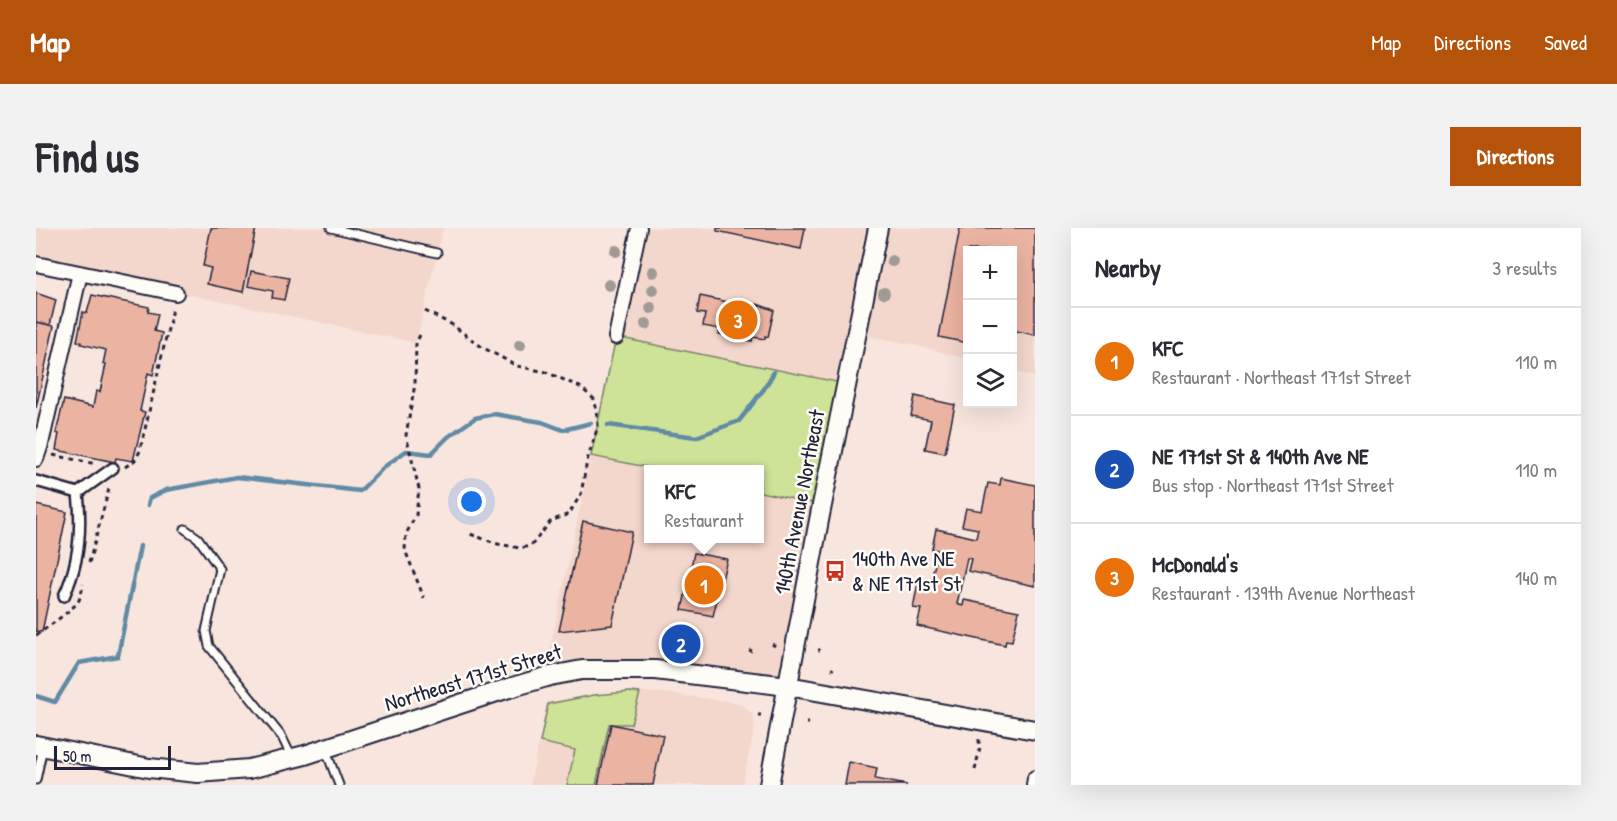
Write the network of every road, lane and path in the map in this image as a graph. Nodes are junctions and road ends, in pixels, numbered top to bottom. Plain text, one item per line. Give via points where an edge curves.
1 (331, 228) edge
2 (639, 228) edge
3 (878, 228) edge
4 (437, 253) dead end
5 (36, 264) edge
6 (80, 273) junction
7 (176, 293) dead end
8 (425, 311) dead end
9 (420, 335) dead end
10 (616, 338) dead end
11 (51, 454) dead end
12 (36, 459) edge
13 (113, 468) joint
14 (36, 481) edge
15 (78, 493) junction
16 (185, 529) dead end
17 (470, 534) dead end
18 (64, 596) dead end
19 (424, 598) dead end
20 (788, 687) junction
21 (1035, 730) edge
22 (978, 733) dead end
23 (40, 746) edge
24 (325, 748) junction
25 (292, 758) junction
26 (975, 770) dead end
27 (1035, 778) edge
28 (36, 780) edge
29 (339, 785) edge
30 (769, 785) edge
31 (1034, 785) edge

1 - 4 lane
2 - 10 street
3 - 20 main road, 140th Avenue Northeast
5 - 6 street
6 - 7 street
6 - 12 street
8 - 17 path via 517,366 546,372 580,387 594,399 597,411 598,426 581,494 569,514 551,520 531,546 498,544
9 - 19 path via 406,435 419,489 405,550
11 - 13 path
13 - 15 street
14 - 15 street
15 - 18 street via 78,546
16 - 25 lane via 198,538 220,569 206,631 209,646 282,736
20 - 21 main road, Northeast 171st Street
20 - 24 main road, Northeast 171st Street via 655,670 582,670 509,688
20 - 30 main road, 140th Avenue Northeast
22 - 26 path via 980,747
23 - 25 main road, Northeast 171st Street via 149,768 198,773 249,769
23 - 28 lane
24 - 25 main road, Northeast 171st Street
24 - 29 lane
27 - 31 street

